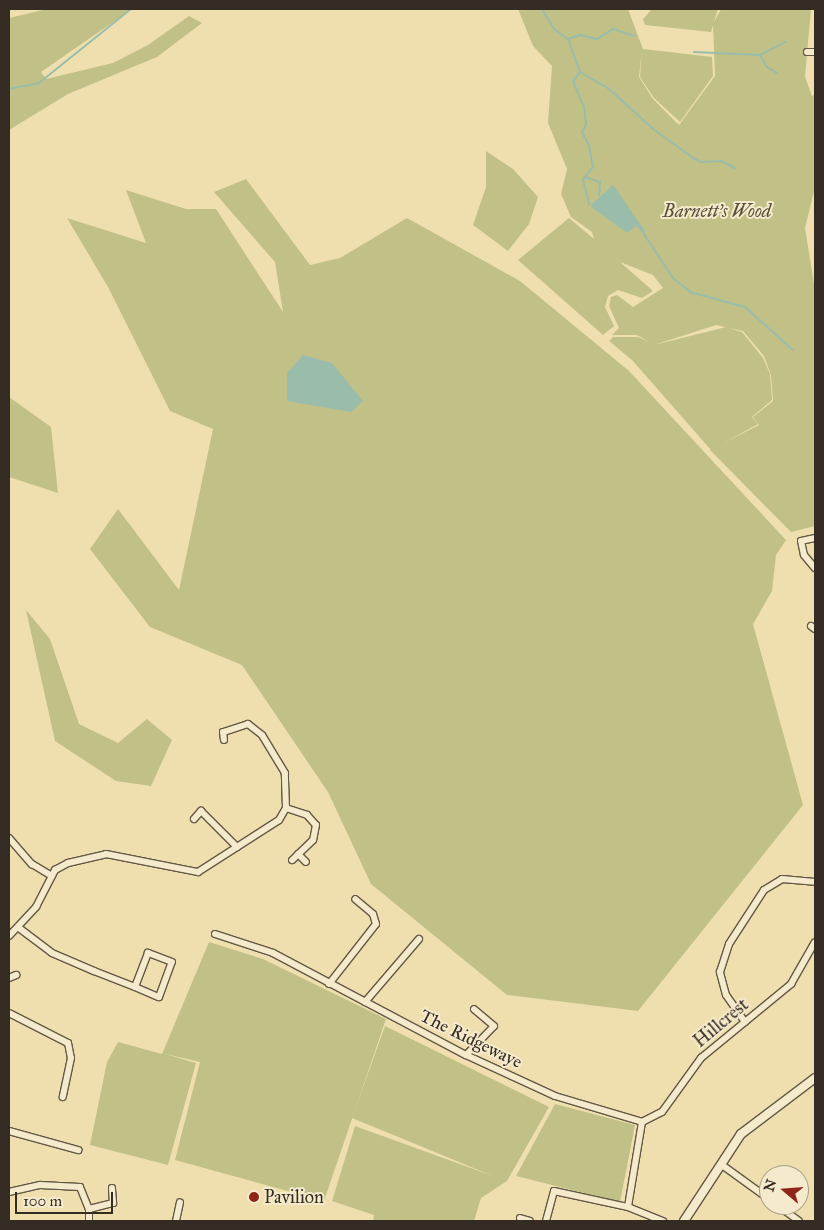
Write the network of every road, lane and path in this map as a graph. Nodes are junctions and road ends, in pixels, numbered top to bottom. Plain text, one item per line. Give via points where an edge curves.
1 (807, 52) dead end
2 (815, 52) edge
3 (815, 538) edge
4 (815, 568) edge
5 (224, 740) dead end
6 (286, 808) junction
7 (194, 819) dead end
8 (9, 838) edge
9 (237, 847) junction
10 (298, 854) junction
11 (292, 860) dead end
12 (306, 862) dead end
13 (52, 876) junction
14 (815, 882) edge
15 (356, 899) dead end
16 (19, 928) junction
17 (215, 934) dead end
18 (9, 936) edge
19 (418, 939) dead end
20 (815, 942) edge
21 (329, 984) junction
22 (135, 987) junction
23 (365, 1002) junction
24 (474, 1009) dead end
25 (9, 1012) edge
26 (744, 1022) junction
27 (466, 1055) junction
28 (815, 1078) edge
29 (63, 1097) dead end
30 (642, 1122) junction
31 (9, 1131) edge
32 (78, 1150) dead end
33 (722, 1165) junction
34 (112, 1188) dead end
35 (9, 1192) edge
36 (759, 1192) edge
37 (180, 1202) dead end
38 (628, 1207) junction
39 (89, 1209) junction
40 (520, 1218) dead end
41 (89, 1221) edge
42 (176, 1221) edge
43 (530, 1221) edge
44 (546, 1221) edge
45 (663, 1221) edge
46 (684, 1221) edge

1 - 2 street
3 - 4 street via 801,541 804,555
5 - 6 street via 223,732 248,724 256,728 285,773
6 - 9 street via 269,828
6 - 10 street via 307,815 316,825 313,840
7 - 9 street via 201,811
8 - 13 street via 32,864
9 - 13 street via 207,868 190,872 106,854 68,863
10 - 11 street
10 - 12 street
13 - 16 street
14 - 26 street via 782,879 764,890 729,944 720,972 726,995
15 - 21 street via 373,914 376,924
16 - 18 street
16 - 22 street via 52,953
17 - 21 street, The Ridgewaye via 273,953
19 - 23 street
20 - 26 street, Hillcrest via 791,984
21 - 23 street, The Ridgewaye
22 - 22 street via 159,997 172,962 148,954
23 - 27 street, The Ridgewaye
24 - 27 street via 494,1026
25 - 29 street via 68,1043 71,1058
26 - 30 street, Hillcrest via 701,1058 662,1112
27 - 30 street, The Ridgewaye via 555,1096
28 - 33 street via 742,1134
30 - 38 street
31 - 32 street
33 - 36 street
33 - 46 street
34 - 39 street via 113,1203
35 - 39 street via 40,1185 80,1187
37 - 42 street
38 - 44 street via 554,1191
38 - 45 street
39 - 41 street
40 - 43 street

